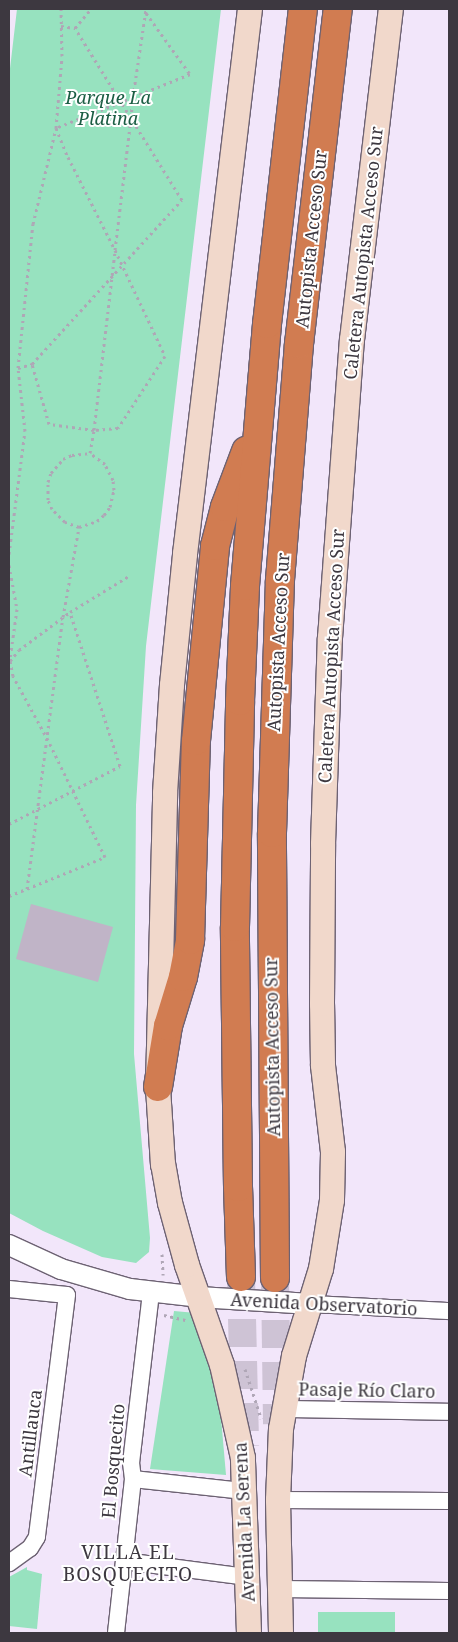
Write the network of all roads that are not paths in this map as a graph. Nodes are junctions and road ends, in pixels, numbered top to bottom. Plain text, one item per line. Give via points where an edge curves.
1 (250, 9) edge
2 (303, 9) edge
3 (338, 9) edge
4 (391, 9) edge
5 (259, 401) junction
6 (158, 1087) junction
7 (9, 1245) edge
8 (242, 1277) tunnel mouth
9 (275, 1278) tunnel mouth
10 (9, 1289) edge
11 (151, 1292) junction
12 (199, 1297) junction
13 (311, 1304) junction
14 (449, 1311) edge
15 (283, 1410) junction
16 (449, 1412) edge
17 (133, 1479) junction
18 (244, 1491) junction
19 (278, 1500) junction
20 (449, 1501) edge
21 (124, 1561) junction
22 (9, 1563) edge
23 (248, 1577) junction
24 (280, 1590) junction
25 (449, 1591) edge
26 (116, 1633) edge
27 (249, 1633) edge
28 (281, 1633) edge

1 - 6 main road via 172,685 165,793
2 - 5 highway, Autopista Acceso Sur
3 - 9 highway, Autopista Acceso Sur via 292,412 280,589 272,833
4 - 13 main road, Caletera Autopista Acceso Sur via 352,340 334,560 323,844 322,977 323,1065 334,1174 326,1248
5 - 6 highway via 215,546 196,741 190,940 168,1026
5 - 8 highway, Autopista Acceso Sur via 244,605 236,862 235,1025
6 - 12 main road via 161,1146 170,1203
7 - 11 street, Avenida Observatorio via 88,1279
10 - 22 street, Antillauca via 67,1295 37,1537 30,1548
11 - 12 street, Avenida Observatorio
11 - 17 street, El Bosquecito via 131,1463
12 - 13 street, Avenida Observatorio
12 - 18 main road, Avenida La Serena via 232,1402 243,1458
13 - 14 street, Avenida Observatorio
13 - 15 main road, Avenida La Serena via 294,1356
15 - 16 street, Pasaje Río Claro
15 - 19 main road, Avenida La Serena
17 - 18 street
17 - 21 street, El Bosquecito
18 - 23 main road, Avenida La Serena
19 - 20 street
19 - 24 main road, Avenida La Serena
21 - 23 street
21 - 26 street, El Bosquecito
23 - 27 main road, Avenida La Serena
24 - 25 street
24 - 28 main road, Avenida La Serena

